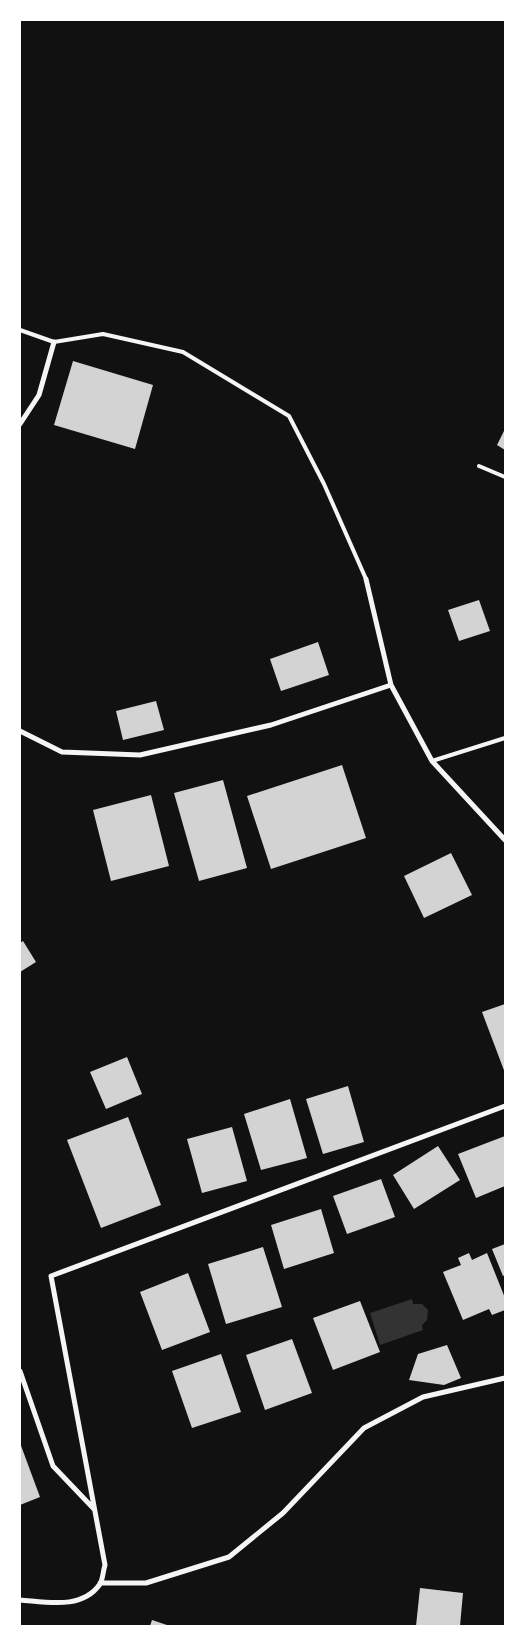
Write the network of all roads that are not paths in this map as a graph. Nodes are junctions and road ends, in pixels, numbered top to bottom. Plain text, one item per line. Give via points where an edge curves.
1 (20, 330) edge
2 (54, 342) junction
3 (20, 424) edge
4 (479, 466) dead end
5 (505, 476) edge
6 (366, 579) joint
7 (391, 685) junction
8 (20, 731) edge
9 (505, 738) edge
10 (432, 762) junction
11 (505, 840) edge
12 (505, 1106) edge
13 (20, 1371) edge
14 (505, 1378) edge
15 (95, 1509) junction
16 (100, 1584) junction
17 (20, 1600) edge

1 - 2 lane
2 - 3 street via 40,395
2 - 6 lane via 103,334 183,352 289,416 324,484
4 - 5 lane
6 - 7 street
7 - 8 street via 272,725 140,755 62,752
7 - 10 street
9 - 10 lane
10 - 11 street
12 - 15 street via 51,1276
13 - 15 street via 53,1466
14 - 16 street via 423,1397 364,1428 283,1513 229,1557 146,1583
15 - 16 street via 105,1565
16 - 17 street via 82,1600 48,1603

